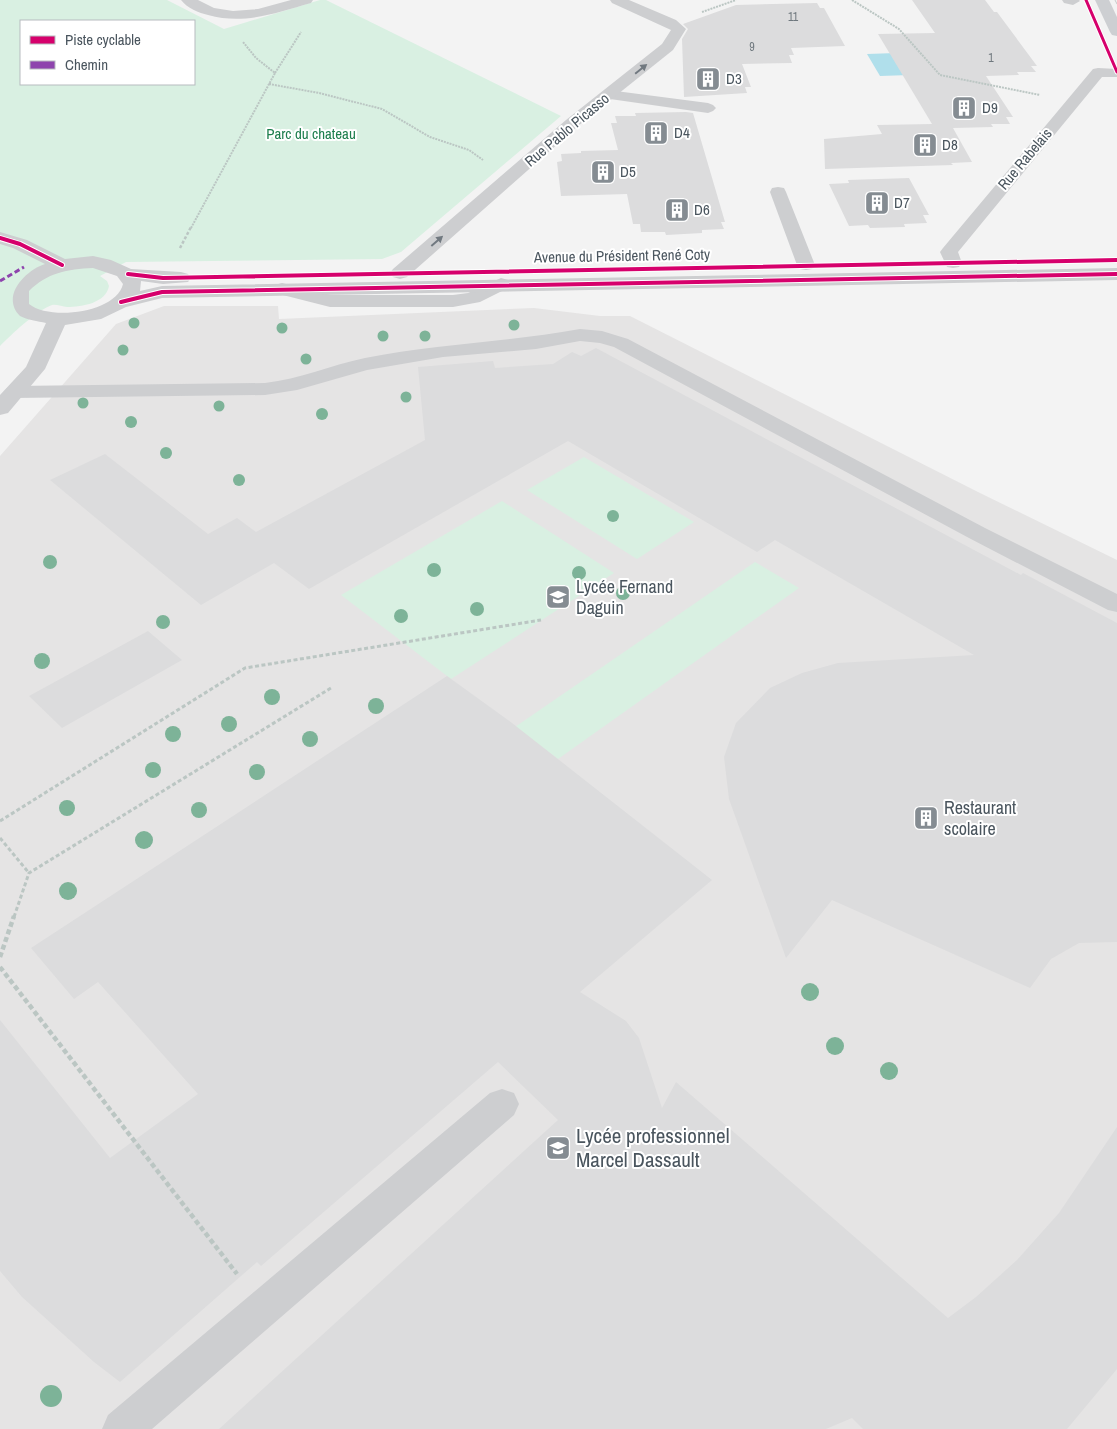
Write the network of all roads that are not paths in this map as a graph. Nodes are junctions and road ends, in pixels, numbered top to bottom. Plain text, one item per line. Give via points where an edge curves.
1 (188, 0) edge
2 (306, 0) edge
3 (617, 0) edge
4 (1102, 0) edge
5 (1117, 32) edge
6 (1117, 73) edge
7 (608, 95) junction
8 (708, 108) dead end
9 (778, 192) dead end
10 (0, 238) edge
11 (0, 255) edge
12 (1117, 260) edge
13 (953, 263) junction
14 (62, 265) junction
15 (806, 265) junction
16 (400, 273) junction
17 (128, 274) junction
18 (1117, 274) edge
19 (27, 281) junction
20 (121, 302) junction
21 (58, 319) junction
22 (7, 400) edge
23 (1117, 604) edge
24 (502, 1104) dead end
25 (122, 1429) edge

1 - 2 street via 209,11 231,16 256,14
7 -> 3 street, Rue Pablo Picasso via 668,47 679,29
4 - 5 main road
6 - 13 lane, Rue Rabelais via 1098,72 949,252
7 - 8 lane
16 -> 7 street, Rue Pablo Picasso
9 - 15 lane
10 - 14 street
11 - 19 street via 24,267
12 - 13 street, Avenue du Président René Coty
13 - 15 street, Avenue du Président René Coty
14 - 17 street, Avenue du Président René Coty via 108,264
14 - 19 street, Avenue du Président René Coty via 36,274
15 - 16 street, Avenue du Président René Coty
16 - 17 street, Avenue du Président René Coty via 163,278
17 - 20 street via 132,287
18 - 20 street, Avenue du Président René Coty via 162,292
19 - 21 street via 20,288 18,303 44,318
20 - 21 street, Avenue du Président René Coty via 93,314
21 - 22 street via 35,369
22 - 23 lane via 265,389 290,386 364,364 443,351 536,343 580,335 602,337 621,343
24 - 25 lane

